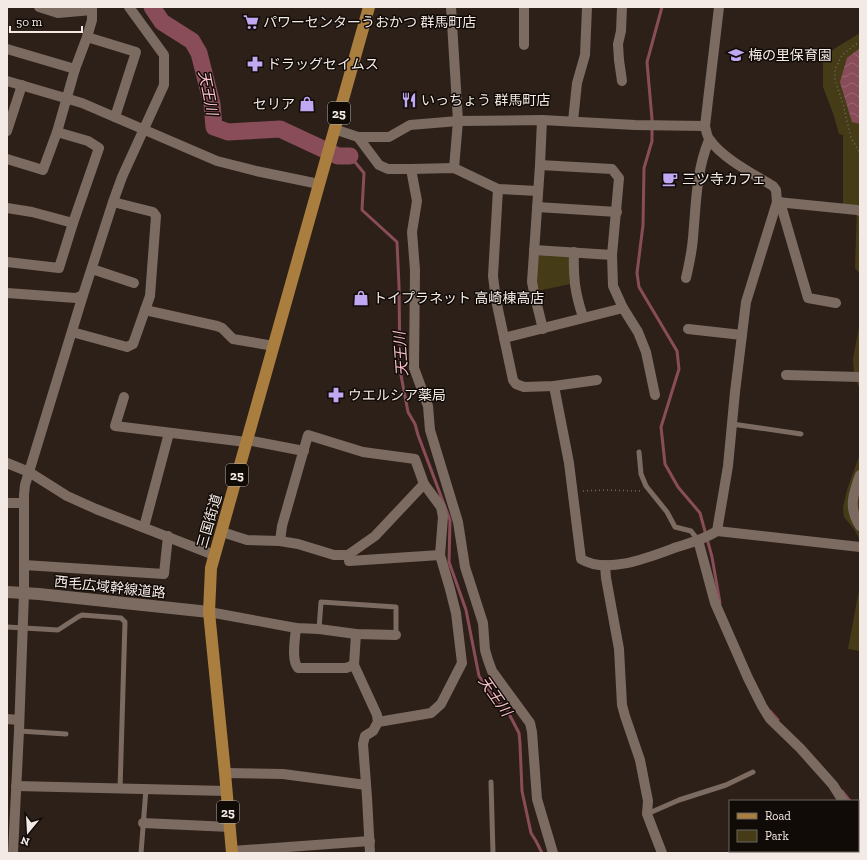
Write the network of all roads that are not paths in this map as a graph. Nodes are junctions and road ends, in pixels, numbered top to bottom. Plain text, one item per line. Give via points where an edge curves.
1 (39, 7) edge
2 (130, 7) edge
3 (369, 7) edge
4 (451, 7) edge
5 (524, 7) edge
6 (587, 7) edge
7 (622, 7) edge
8 (719, 7) edge
9 (92, 9) edge
10 (87, 36) junction
11 (524, 45) dead end
12 (7, 49) edge
13 (76, 69) junction
14 (7, 81) edge
15 (622, 81) dead end
16 (22, 84) junction
17 (67, 98) junction
18 (115, 117) junction
19 (542, 120) junction
20 (458, 121) junction
21 (572, 121) junction
22 (705, 126) junction
23 (334, 129) junction
24 (144, 130) junction
25 (7, 131) edge
26 (57, 132) junction
27 (358, 137) junction
28 (709, 140) junction
29 (7, 159) edge
30 (540, 165) junction
31 (454, 168) junction
32 (411, 170) junction
33 (319, 184) junction
34 (498, 189) junction
35 (538, 191) junction
36 (113, 202) junction
37 (779, 202) junction
38 (538, 207) junction
39 (7, 208) edge
40 (860, 211) edge
41 (617, 212) junction
42 (73, 223) junction
43 (534, 250) junction
44 (574, 252) junction
45 (612, 255) junction
46 (7, 262) edge
47 (92, 269) junction
48 (686, 278) dead end
49 (134, 282) dead end
50 (7, 293) edge
51 (83, 295) junction
52 (836, 303) dead end
53 (623, 308) junction
54 (145, 310) junction
55 (583, 317) junction
56 (543, 329) junction
57 (688, 329) dead end
58 (72, 332) junction
59 (742, 334) junction
60 (504, 338) junction
61 (274, 346) junction
62 (786, 375) dead end
63 (860, 377) edge
64 (597, 380) dead end
65 (554, 386) junction
66 (656, 394) dead end
67 (124, 397) dead end
68 (732, 424) junction
69 (169, 433) junction
70 (801, 434) dead end
71 (247, 441) junction
72 (304, 451) junction
73 (639, 452) dead end
74 (7, 463) edge
75 (29, 472) junction
76 (860, 475) edge
77 (424, 484) junction
78 (7, 503) edge
79 (24, 503) junction
80 (860, 526) edge
81 (144, 527) junction
82 (717, 531) junction
83 (222, 532) junction
84 (168, 536) junction
85 (698, 540) junction
86 (280, 541) junction
87 (860, 547) edge
88 (214, 555) junction
89 (348, 555) junction
90 (440, 555) junction
91 (24, 565) junction
92 (605, 565) junction
93 (7, 592) edge
94 (24, 593) junction
95 (209, 612) junction
96 (7, 627) edge
97 (296, 628) junction
98 (23, 629) junction
99 (319, 629) junction
100 (356, 634) junction
101 (396, 635) joint
102 (354, 665) junction
103 (7, 718) edge
104 (19, 720) junction
105 (378, 722) junction
106 (20, 731) junction
107 (66, 734) dead end
108 (753, 772) dead end
109 (225, 773) junction
110 (491, 782) dead end
111 (366, 785) junction
112 (16, 786) junction
113 (120, 789) junction
114 (146, 789) junction
115 (227, 791) junction
116 (842, 800) edge
117 (647, 814) junction
118 (11, 817) edge
119 (143, 823) junction
120 (230, 827) junction
121 (370, 842) junction
122 (232, 852) edge
123 (13, 853) edge
124 (141, 853) edge
125 (370, 853) edge
126 (492, 853) edge
127 (553, 853) edge
128 (662, 853) edge

1 - 9 street via 58,13
2 - 24 street via 164,54 164,84
3 - 23 main road, 25
4 - 20 street
5 - 11 street
6 - 21 street via 585,55 577,83
7 - 15 street via 618,44
8 - 22 street
9 - 10 street via 92,20
10 - 13 street
10 - 18 street via 136,52
12 - 13 street
13 - 17 street
14 - 16 street
16 - 17 street
16 - 25 street
17 - 18 street
17 - 26 street
18 - 24 street
19 - 20 street
19 - 21 street
19 - 30 street
20 - 27 street via 410,125 389,137
20 - 31 street
21 - 22 street
22 - 28 street
23 - 27 street
23 - 33 main road, 25
24 - 33 street via 217,162
24 - 36 street
26 - 29 street via 43,170
26 - 42 street via 88,141 99,148
27 - 32 street via 378,165 388,169
28 - 37 street via 744,169 773,186
28 - 48 street via 698,178 693,240
30 - 35 street
30 - 41 street via 612,169 619,178
31 - 32 street
31 - 34 street
32 - 127 street via 417,201 412,232 415,270 414,368 428,406 430,430 458,522 465,567 482,623 488,660 492,671 530,723 537,799
33 - 61 main road, 三国街道 / 25
34 - 35 street
34 - 60 street via 493,276
35 - 38 street
36 - 47 street
36 - 54 street via 153,212 156,216 150,296
37 - 40 street
37 - 52 street via 808,298
37 - 59 street via 746,302
38 - 41 street
38 - 43 street
39 - 42 street
41 - 45 street
42 - 46 street via 59,268
43 - 44 street
43 - 56 street via 533,288
44 - 45 street
44 - 55 street via 575,289
45 - 53 street via 613,286
47 - 49 street
47 - 51 street
50 - 51 street via 76,298
51 - 58 street
53 - 55 street
53 - 66 street via 638,332 646,352
54 - 58 street via 133,344 127,347
54 - 61 street via 217,326 233,339
55 - 56 street
56 - 60 street
57 - 59 street
58 - 75 street
59 - 68 street
60 - 65 street via 516,384 524,387
61 - 71 main road, 三国街道 / 25
62 - 63 street
64 - 65 street
65 - 92 street via 569,463 581,559
67 - 69 street via 115,426
68 - 70 lane
68 - 82 street
69 - 71 street
69 - 81 street
71 - 72 street
71 - 83 main road, 三国街道 / 25
72 - 77 street via 308,436 363,452 414,459
72 - 86 street
73 - 85 lane via 641,474 646,486 668,512 675,527 690,531
74 - 75 street
75 - 79 street
75 - 81 street via 67,496
76 - 80 street via 853,496 853,511
77 - 89 street via 375,536
77 - 90 street via 441,507 443,517
78 - 79 street
79 - 91 street
81 - 84 street
82 - 85 street
82 - 87 street
83 - 86 street via 247,540
83 - 88 main road, 三国街道 / 25
84 - 88 street
84 - 91 street via 164,574
85 - 92 street via 641,560
85 - 116 street via 715,603 762,706 770,720 800,748
86 - 89 street via 334,555
88 - 95 main road, 三国街道 / 25
89 - 90 street via 349,561
90 - 105 street via 456,613 462,663 436,710
91 - 94 street
92 - 117 street via 619,649 622,705 640,760 648,801
93 - 94 street, 西毛広域幹線道路
94 - 95 street, 西毛広域幹線道路
94 - 98 street
95 - 97 street
95 - 109 main road, 三国街道 / 25
96 - 98 lane
97 - 99 street
97 - 102 street via 294,660 298,668 346,668
98 - 104 street
98 - 113 lane via 58,630 82,615 121,618 125,622
99 - 100 street
99 - 101 lane via 321,602 396,607
100 - 101 street
100 - 102 street
102 - 105 street
103 - 104 street
104 - 106 street
105 - 111 street via 373,731 365,736 363,744
106 - 107 lane
106 - 112 street
108 - 117 lane via 726,786 679,800
109 - 111 street via 283,774
109 - 115 main road, 三国街道 / 25
110 - 126 lane
111 - 121 street
112 - 113 street
112 - 118 street
113 - 114 street
114 - 115 street
114 - 119 lane
115 - 120 main road, 三国街道 / 25
117 - 128 street
118 - 123 street
119 - 120 street
119 - 124 lane
120 - 122 main road, 三国街道 / 25
121 - 122 street
121 - 125 street

